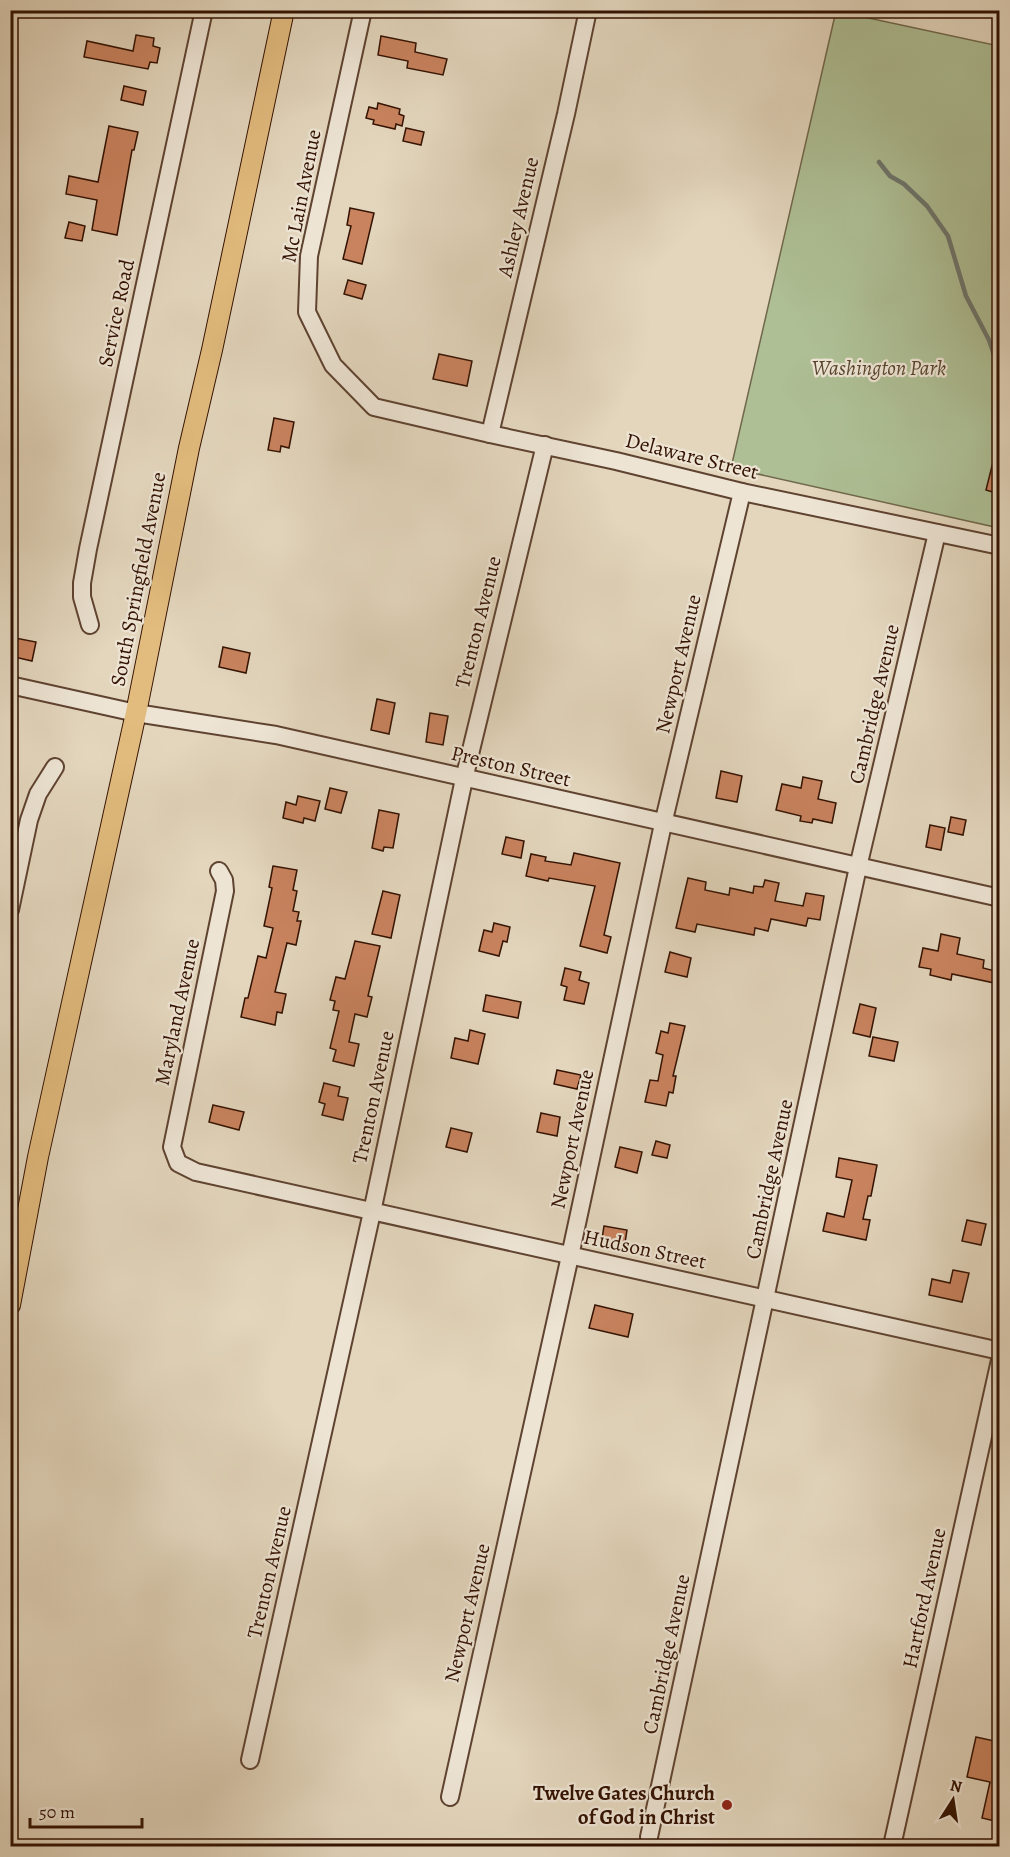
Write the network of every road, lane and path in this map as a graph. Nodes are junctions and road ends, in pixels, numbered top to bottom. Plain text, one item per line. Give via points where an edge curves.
1 (204, 10) edge
2 (284, 10) edge
3 (363, 10) edge
4 (588, 10) edge
5 (374, 406) joint
6 (490, 434) junction
7 (545, 445) junction
8 (742, 492) junction
9 (937, 532) junction
10 (999, 546) edge
11 (90, 626) dead end
12 (10, 685) edge
13 (136, 713) junction
14 (55, 767) dead end
15 (464, 779) junction
16 (663, 824) junction
17 (858, 867) junction
18 (219, 871) dead end
19 (999, 898) edge
20 (10, 910) edge
21 (178, 1163) joint
22 (372, 1212) junction
23 (570, 1256) junction
24 (766, 1298) junction
25 (10, 1305) edge
26 (999, 1351) edge
27 (999, 1359) edge
28 (250, 1760) dead end
29 (450, 1797) dead end
30 (649, 1837) dead end
31 (892, 1846) edge

1 - 11 street, Service Road via 88,549 82,597
2 - 13 main road, South Springfield Avenue
3 - 5 street, Mc Lain Avenue via 309,256 307,312 333,365
4 - 6 street, Ashley Avenue
5 - 6 street, Delaware Street
6 - 7 street, Delaware Street
7 - 8 street, Delaware Street
7 - 15 street, Trenton Avenue
8 - 9 street, Delaware Street
8 - 16 street, Newport Avenue
9 - 10 street, Delaware Street
9 - 17 street, Cambridge Avenue
12 - 13 street, Preston Street
13 - 15 street, Preston Street via 276,735
13 - 25 main road, South Springfield Avenue via 38,1157
14 - 20 street via 38,794 29,820
15 - 16 street, Preston Street
15 - 22 street, Trenton Avenue
16 - 17 street, Preston Street
16 - 23 street, Newport Avenue
17 - 19 street, Preston Street
17 - 24 street, Cambridge Avenue
18 - 21 street, Maryland Avenue via 225,891 172,1147
21 - 22 street, Hudson Street via 196,1172
22 - 23 street, Hudson Street
22 - 28 street, Trenton Avenue
23 - 24 street, Hudson Street
23 - 29 street, Newport Avenue
24 - 26 street, Hudson Street
24 - 30 street, Cambridge Avenue
27 - 31 street, Hartford Avenue

